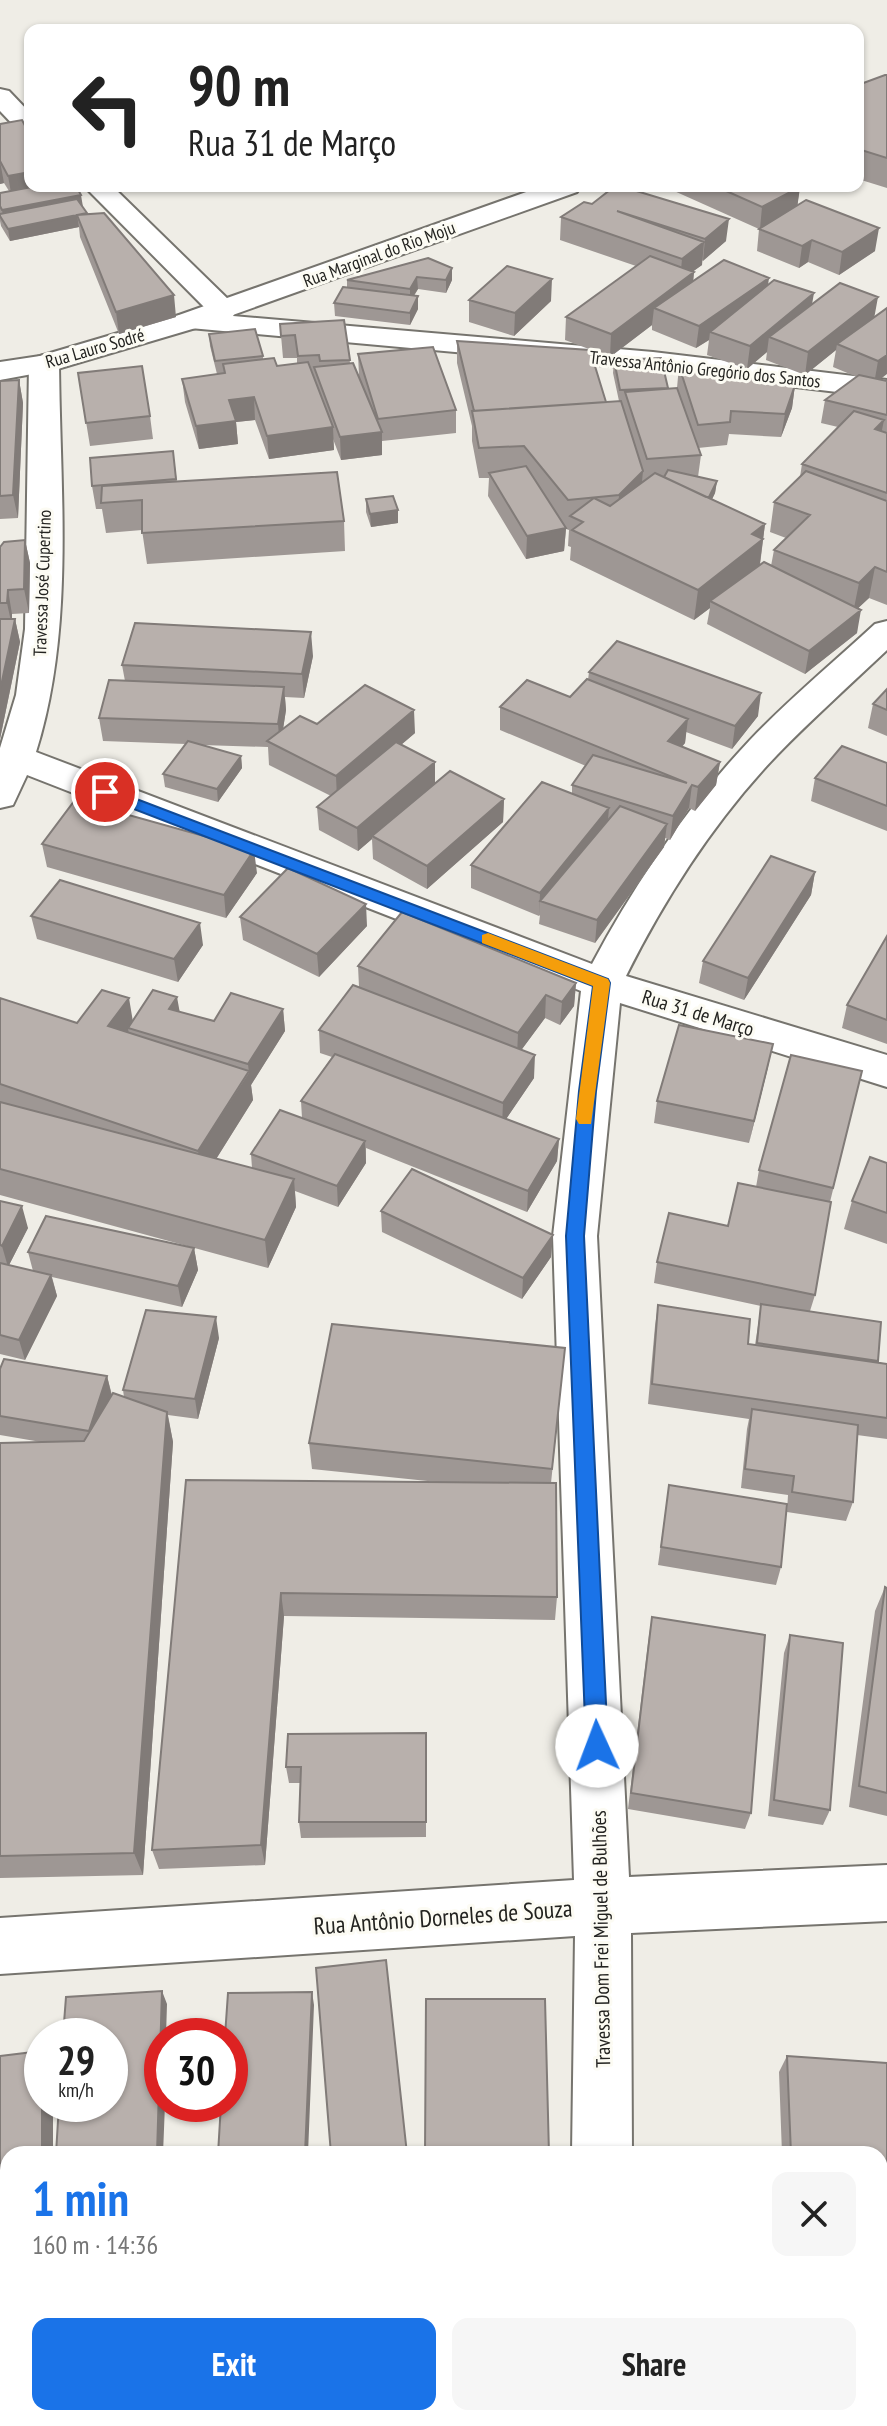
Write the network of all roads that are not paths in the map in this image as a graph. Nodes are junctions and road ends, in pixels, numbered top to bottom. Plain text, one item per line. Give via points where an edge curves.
1 (0, 96) edge
2 (17, 123) edge
3 (103, 192) edge
4 (551, 192) edge
5 (223, 310) junction
6 (189, 321) junction
7 (44, 364) junction
8 (0, 371) edge
9 (887, 389) edge
10 (887, 631) edge
11 (9, 759) edge
12 (0, 796) edge
13 (602, 983) junction
14 (887, 1071) edge
15 (887, 1893) edge
16 (603, 1906) junction
17 (0, 1946) edge
18 (602, 2146) edge

1 - 2 street
3 - 5 street
4 - 5 street, Rua Marginal do Rio Moju
5 - 6 street, Rua Marginal do Rio Moju
6 - 7 street, Rua Lauro Sodré
6 - 9 street, Travessa Antônio Gregório dos Santos via 653,361
7 - 8 street, Rua Lauro Sodré
7 - 11 street, Travessa José Cupertino via 44,625 34,697
10 - 13 street, Travessa Dom Frei Miguel de Bulhões via 763,748 705,817 645,900
11 - 12 street, Travessa José Cupertino
11 - 13 street, Rua 31 de Março
13 - 14 street, Rua 31 de Março
13 - 16 street, Travessa Dom Frei Miguel de Bulhões via 575,1236
15 - 16 street, Rua Antônio Dorneles de Souza
16 - 17 street, Rua Antônio Dorneles de Souza
16 - 18 street, Travessa Dom Frei Miguel de Bulhões

